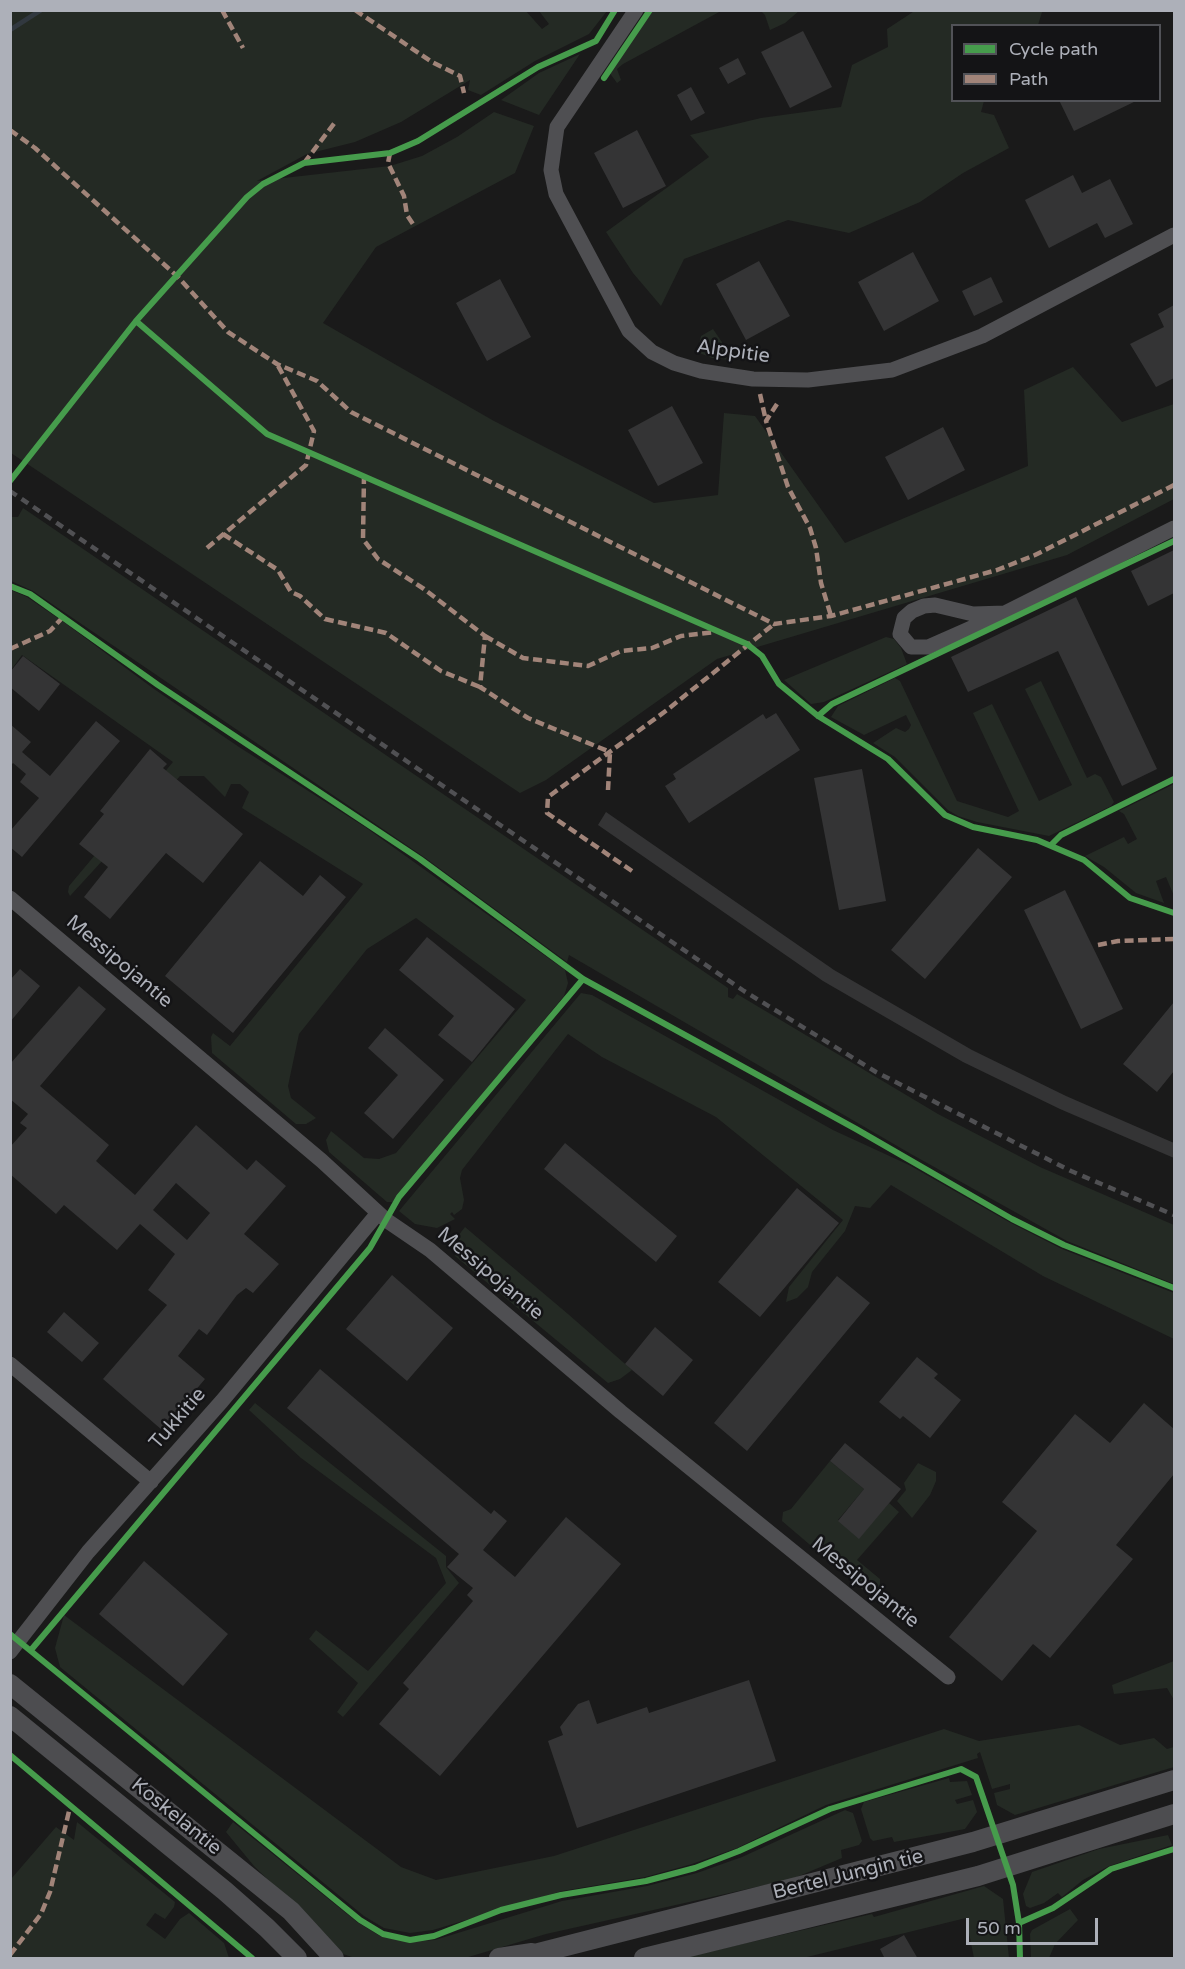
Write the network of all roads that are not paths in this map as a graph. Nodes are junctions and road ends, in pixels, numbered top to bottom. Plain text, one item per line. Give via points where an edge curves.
1 (636, 10) edge
2 (1174, 235) edge
3 (1174, 528) edge
4 (1005, 613) junction
5 (10, 898) edge
6 (378, 1213) junction
7 (10, 1364) edge
8 (151, 1482) junction
9 (10, 1652) edge
10 (948, 1677) dead end
11 (10, 1684) edge
12 (10, 1716) edge
13 (1174, 1780) edge
14 (1174, 1814) edge
15 (541, 1951) junction
16 (334, 1958) edge
17 (297, 1959) edge
18 (499, 1959) edge
19 (519, 1959) edge
20 (644, 1959) edge

1 - 2 street, Alppitie via 557,127 551,170 556,194 628,331 645,347 674,363 753,379 808,380 892,370 982,336
3 - 4 street
4 - 4 street via 973,614 924,606 904,618 900,634 911,647 928,647
5 - 6 street, Messipojantie via 322,1161
6 - 8 street, Tukkitie
6 - 10 street, Messipojantie via 430,1250 621,1412
7 - 8 street
8 - 9 street, Tukkitie via 88,1552
11 - 16 main road, Koskelantie via 291,1911
12 - 17 main road, Koskelantie via 225,1891
13 - 15 main road, Bertel Jungin tie via 973,1842
14 - 20 main road, Bertel Jungin tie via 978,1876
15 - 18 main road
15 - 19 main road, Bertel Jungin tie

